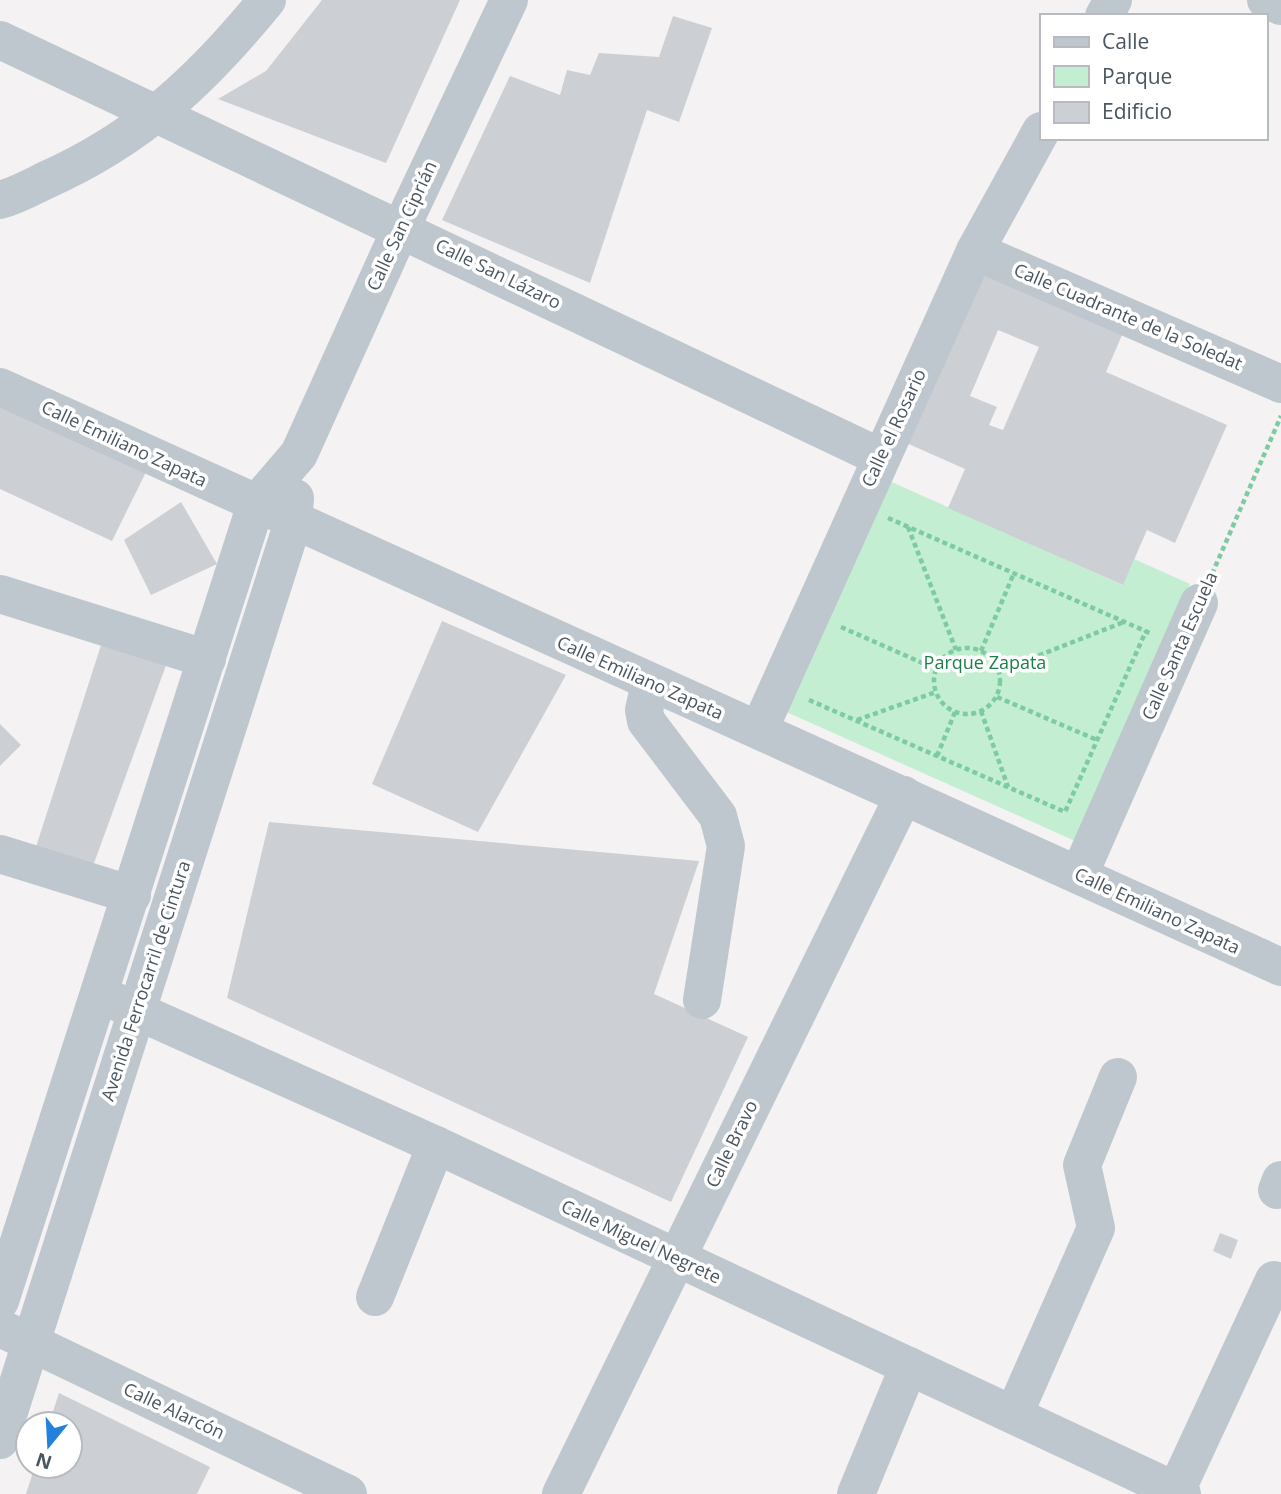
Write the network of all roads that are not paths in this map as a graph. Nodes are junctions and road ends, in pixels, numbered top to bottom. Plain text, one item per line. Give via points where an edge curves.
1 (267, 0) edge
2 (509, 0) edge
3 (1266, 0) edge
4 (1281, 6) edge
5 (0, 40) edge
6 (159, 115) junction
7 (1040, 133) edge
8 (0, 200) edge
9 (401, 228) junction
10 (975, 251) junction
11 (1281, 384) edge
12 (0, 387) edge
13 (299, 454) junction
14 (880, 457) junction
15 (256, 505) junction
16 (293, 522) junction
17 (0, 594) edge
18 (1199, 603) road end
19 (207, 659) junction
20 (650, 683) junction
21 (758, 730) junction
22 (904, 795) junction
23 (0, 854) edge
24 (1079, 874) junction
25 (132, 895) junction
26 (1281, 967) edge
27 (99, 994) junction
28 (702, 1000) dead end
29 (137, 1011) junction
30 (1118, 1077) dead end
31 (436, 1145) junction
32 (676, 1259) junction
33 (1274, 1280) dead end
34 (374, 1297) dead end
35 (0, 1301) edge
36 (15, 1336) edge
37 (909, 1366) junction
38 (1014, 1414) junction
39 (0, 1440) edge
40 (1179, 1493) edge
41 (348, 1494) edge
42 (561, 1494) edge
43 (856, 1494) edge

1 - 6 street
2 - 9 street, Calle San Ciprián
3 - 4 street
5 - 6 street, Calle San Lázaro
6 - 8 street via 85,163
6 - 9 street, Calle San Lázaro
7 - 10 street, Calle el Rosario
9 - 13 street, Calle San Ciprián
9 - 14 street, Calle San Lázaro
10 - 11 street, Calle Cuadrante de la Soledat
10 - 14 street, Calle el Rosario
12 - 15 street, Calle Emiliano Zapata
13 - 15 street, Calle San Ciprián
13 - 16 street, Calle San Ciprián
14 - 21 street, Calle el Rosario
15 - 16 street, Calle Emiliano Zapata
15 - 19 street
16 - 20 street, Calle Emiliano Zapata
16 - 29 street, Avenida Ferrocarril de Cintura
17 - 19 street
18 - 24 street, Calle Santa Escuela
19 - 25 street
20 - 21 street, Calle Emiliano Zapata
20 - 28 street via 646,721 718,816 726,846
21 - 22 street, Calle Emiliano Zapata
22 - 24 street, Calle Emiliano Zapata
22 - 32 street, Calle Bravo
23 - 25 street
24 - 26 street, Calle Emiliano Zapata
25 - 27 street
27 - 29 street, Calle Miguel Negrete
27 - 35 street
29 - 31 street, Calle Miguel Negrete
29 - 36 street, Avenida Ferrocarril de Cintura
30 - 38 street via 1082,1166 1096,1228
31 - 32 street, Calle Miguel Negrete
31 - 34 street
32 - 37 street, Calle Miguel Negrete
32 - 42 street, Calle Bravo
33 - 40 street
36 - 39 street, Avenida Ferrocarril de Cintura
36 - 41 street, Calle Alarcón
37 - 38 street, Calle Miguel Negrete
37 - 43 street
38 - 40 street, Calle Miguel Negrete

